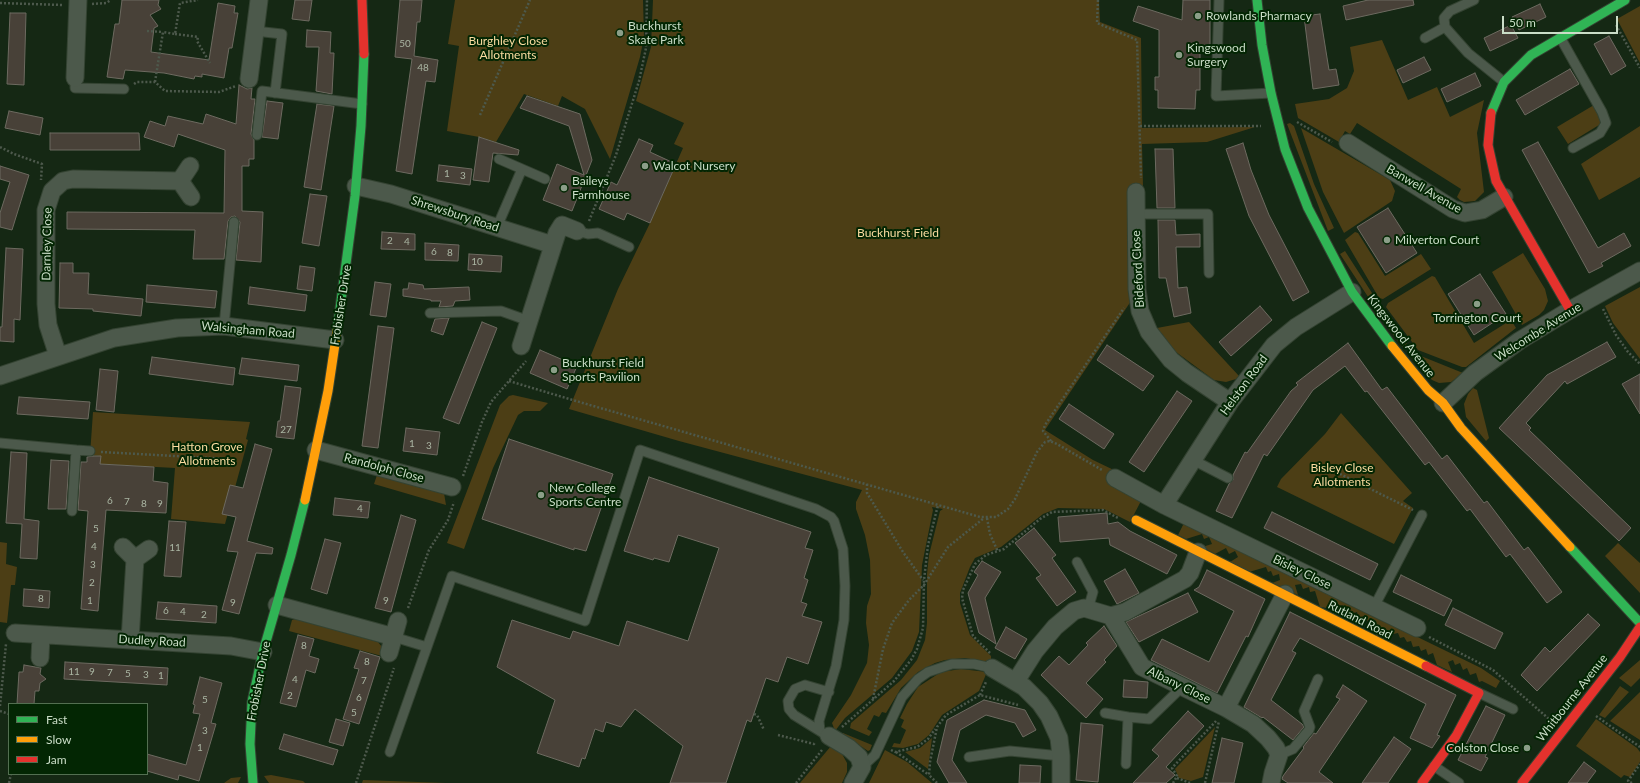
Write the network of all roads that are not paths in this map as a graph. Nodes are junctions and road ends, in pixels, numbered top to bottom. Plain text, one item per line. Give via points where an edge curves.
1 (259, 0) edge
2 (362, 0) edge
3 (1219, 0) edge
4 (1257, 0) edge
5 (1474, 0) edge
6 (1625, 0) edge
7 (78, 2) edge
8 (1445, 27) junction
9 (255, 31) junction
10 (1560, 37) junction
11 (1425, 38) dead end
12 (75, 78) joint
13 (249, 79) road end
14 (1504, 82) junction
15 (124, 89) road end
16 (275, 93) junction
17 (1271, 93) junction
18 (362, 104) junction
19 (257, 135) dead end
20 (1348, 143) road end
21 (1573, 148) dead end
22 (499, 159) dead end
23 (190, 166) dead end
24 (522, 169) junction
25 (545, 179) dead end
26 (180, 181) junction
27 (356, 186) junction
28 (1136, 192) road end
29 (191, 197) dead end
30 (1504, 197) junction
31 (1136, 214) junction
32 (234, 222) dead end
33 (497, 227) junction
34 (577, 231) joint
35 (552, 245) junction
36 (629, 247) dead end
37 (1640, 271) edge
38 (1209, 274) dead end
39 (1352, 292) junction
40 (1570, 310) junction
41 (430, 313) dead end
42 (530, 321) junction
43 (224, 326) junction
44 (335, 340) junction
45 (521, 346) dead end
46 (58, 356) junction
47 (0, 376) edge
48 (1230, 402) junction
49 (1443, 403) junction
50 (0, 443) edge
51 (76, 450) junction
52 (316, 450) junction
53 (90, 451) road end
54 (1192, 460) junction
55 (1115, 478) road end
56 (1228, 478) dead end
57 (452, 487) dead end
58 (1164, 505) junction
59 (72, 512) dead end
60 (1422, 515) road end
61 (1136, 520) road end
62 (136, 552) dead end
63 (1198, 552) junction
64 (1077, 562) dead end
65 (1285, 594) junction
66 (277, 605) junction
67 (1374, 607) junction
68 (1088, 609) junction
69 (1111, 616) junction
70 (1640, 623) edge
71 (1417, 628) road end
72 (1640, 628) edge
73 (40, 635) junction
74 (11, 637) road end
75 (394, 637) joint
76 (130, 640) junction
77 (427, 647) junction
78 (263, 652) junction
79 (40, 658) dead end
80 (992, 662) joint
81 (1318, 679) dead end
82 (1016, 681) junction
83 (1181, 688) junction
84 (828, 692) junction
85 (1479, 693) junction
86 (1226, 708) junction
87 (1513, 709) dead end
88 (1105, 714) dead end
89 (1128, 717) junction
90 (828, 737) junction
91 (390, 752) dead end
92 (1279, 755) junction
93 (1061, 756) junction
94 (969, 757) dead end
95 (1126, 764) dead end
96 (1434, 766) junction
97 (862, 767) junction
98 (253, 783) edge
99 (853, 783) edge
100 (1061, 783) edge
101 (1272, 783) edge
102 (1422, 783) edge
103 (1459, 783) edge
104 (1522, 783) edge

1 - 9 street
2 - 18 street, Frobisher Drive
3 - 17 lane via 1216,96
4 - 17 street, Kingswood Avenue
5 - 8 lane via 1450,11 1444,18
6 - 10 street
7 - 12 street
8 - 11 lane
8 - 14 lane via 1468,53
9 - 13 street
9 - 16 lane via 282,34
10 - 14 street via 1531,54
10 - 21 lane via 1606,123 1600,133
12 - 15 lane via 75,88
14 - 30 street via 1492,106 1487,136 1492,167
16 - 18 lane
16 - 19 lane via 262,91
17 - 39 street, Kingswood Avenue via 1285,149 1308,208
18 - 27 street, Frobisher Drive
20 - 30 street, Banwell Avenue via 1454,209 1465,213 1482,210
22 - 24 lane
23 - 26 street
24 - 25 lane
24 - 33 lane
26 - 29 street
26 - 46 street, Darnley Close via 73,179 63,181 50,194 46,210 46,304 48,325
27 - 33 street, Shrewsbury Road via 391,194
27 - 44 street, Frobisher Drive
28 - 31 street, Bideford Close
30 - 40 street
31 - 38 lane via 1208,214
31 - 48 street, Bideford Close via 1137,289 1140,311 1150,332 1171,360
32 - 43 lane
33 - 35 street, Shrewsbury Road
34 - 35 street via 561,226
34 - 36 lane via 598,233
35 - 42 street
37 - 40 street, Welcombe Avenue
39 - 48 street, Helston Road via 1296,327 1274,345
39 - 49 street, Kingswood Avenue via 1407,365
40 - 49 street, Welcombe Avenue via 1475,372
41 - 42 lane via 501,312
42 - 45 street
43 - 44 street, Walsingham Road
43 - 46 street, Walsingham Road via 177,328 131,334
44 - 52 street, Frobisher Drive
46 - 47 street, Walsingham Road
48 - 54 street, Helston Road
49 - 70 street, Kingswood Avenue via 1461,428
50 - 51 lane
51 - 53 lane
51 - 59 lane
52 - 57 street, Randolph Close
52 - 66 street, Frobisher Drive
54 - 56 lane
54 - 58 street, Helston Road
55 - 58 street, Bisley Close
58 - 67 street, Bisley Close
60 - 67 lane
61 - 63 street, Rutland Road
62 - 76 street
63 - 65 street, Rutland Road
63 - 69 street via 1185,579 1125,612
64 - 68 lane via 1093,592
65 - 85 street, Rutland Road
65 - 86 street, Albany Close
66 - 75 street
66 - 78 street, Frobisher Drive
67 - 71 street, Bisley Close
68 - 69 street
68 - 82 street via 1079,608 1055,627
69 - 83 street, Albany Close via 1138,663
72 - 104 street, Whitbourne Avenue
73 - 74 street, Dudley Road
73 - 76 street, Dudley Road
73 - 79 street
75 - 77 lane
76 - 78 street, Dudley Road via 230,646
77 - 84 lane via 452,576 585,621 640,450 816,509 831,517 843,549 845,594 840,653
77 - 91 lane
78 - 98 street, Frobisher Drive via 250,720
80 - 82 street
80 - 97 lane via 952,664 928,672 918,679 902,697 875,755
81 - 92 lane via 1304,711 1309,730 1293,749
82 - 93 street via 1040,703 1054,724
83 - 86 street, Albany Close
83 - 89 lane via 1149,719
84 - 90 lane via 819,721
84 - 90 lane via 805,685 795,689 788,701 789,709 794,715
85 - 87 lane
85 - 96 street via 1456,736
86 - 92 street, Albany Close via 1256,727 1273,744
88 - 89 lane
89 - 95 lane
90 - 97 street via 855,753
92 - 101 street
93 - 94 lane via 1010,751
93 - 100 street
96 - 102 street
96 - 103 lane
97 - 99 street

